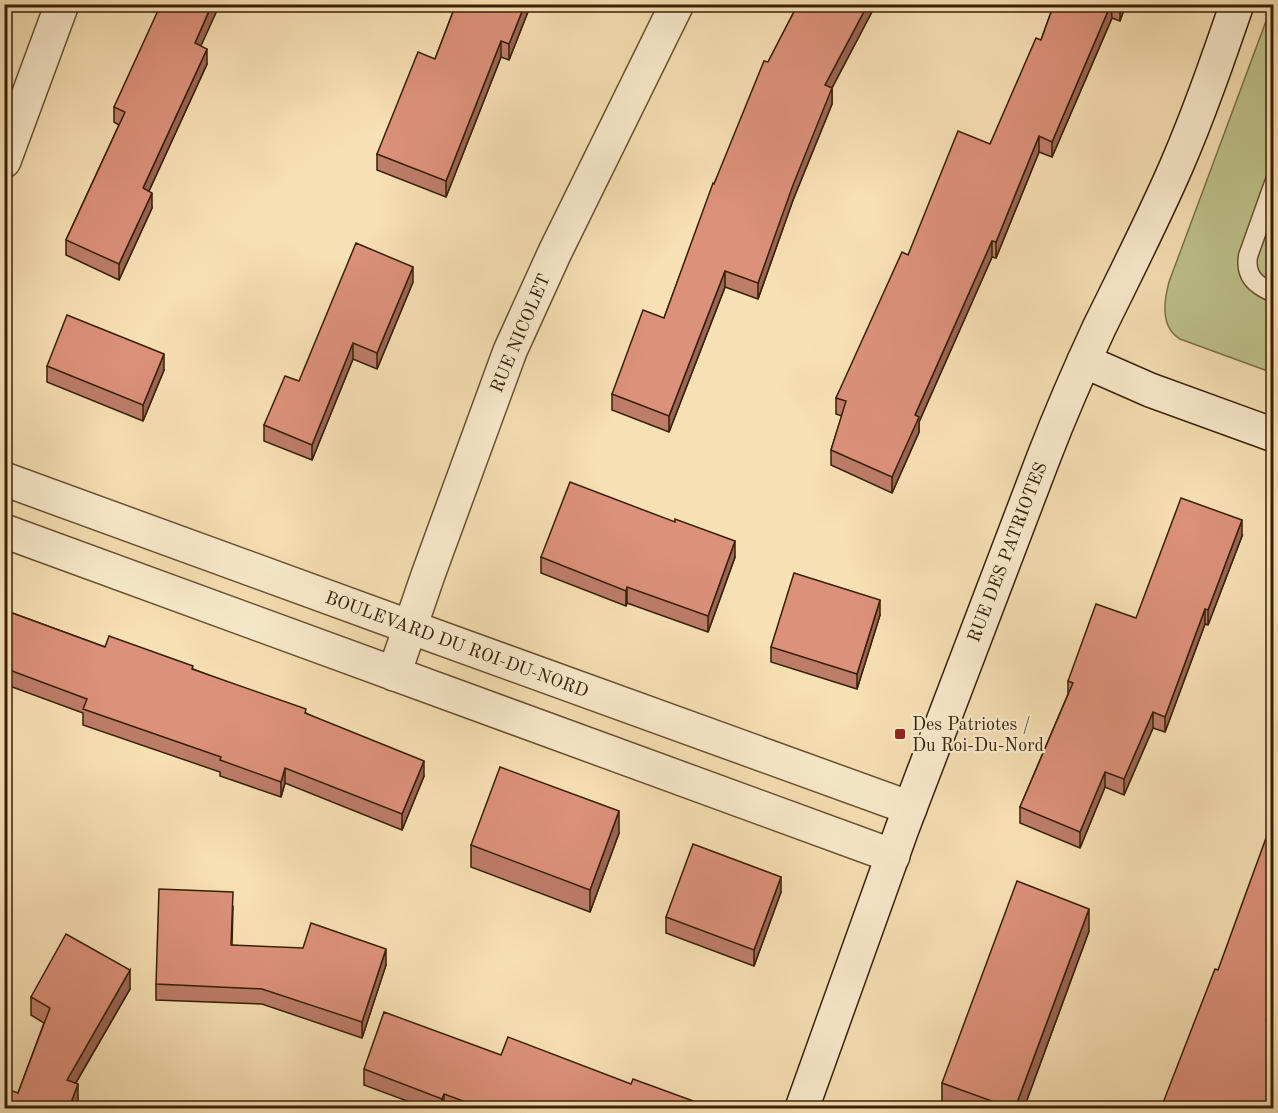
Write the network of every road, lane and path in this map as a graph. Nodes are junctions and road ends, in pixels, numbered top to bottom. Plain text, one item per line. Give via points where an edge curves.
1 (63, 4) edge
2 (677, 4) edge
3 (1237, 4) edge
4 (4, 162) edge
5 (1274, 183) edge
6 (1274, 293) edge
7 (1084, 361) junction
8 (1274, 435) edge
9 (4, 479) edge
10 (4, 531) edge
11 (410, 627) junction
12 (394, 674) junction
13 (910, 807) junction
14 (893, 856) junction
15 (802, 1108) edge

1 - 4 street
2 - 11 street, RUE NICOLET via 519,330
3 - 7 street, RUE DES PATRIOTES via 1177,165
5 - 6 lane via 1247,263 1247,270 1257,284
7 - 8 street via 1150,390
7 - 13 street, RUE DES PATRIOTES
9 - 11 street, BOULEVARD DU ROI-DU-NORD
10 - 12 street
11 - 12 street, RUE NICOLET
11 - 13 street, BOULEVARD DU ROI-DU-NORD
12 - 14 street
13 - 14 street, RUE DES PATRIOTES
14 - 15 street, RUE DES PATRIOTES

